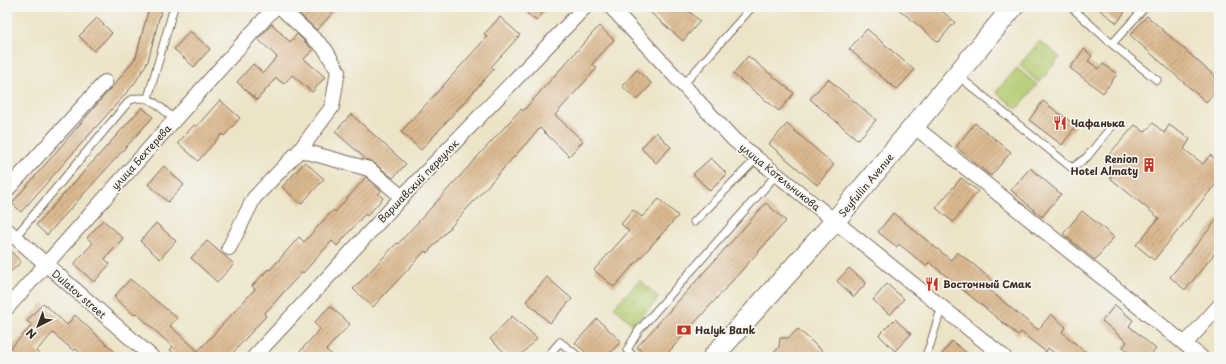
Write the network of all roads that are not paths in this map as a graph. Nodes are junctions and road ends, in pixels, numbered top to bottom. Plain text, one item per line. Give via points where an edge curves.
1 (174, 7) edge
2 (275, 7) edge
3 (280, 7) edge
4 (585, 7) edge
5 (611, 7) edge
6 (752, 7) edge
7 (1013, 7) edge
8 (1071, 7) edge
9 (1145, 7) edge
10 (1112, 44) junction
11 (957, 75) junction
12 (1156, 80) dead end
13 (105, 82) dead end
14 (682, 85) junction
15 (148, 98) junction
16 (174, 119) junction
17 (1112, 126) dead end
18 (915, 127) junction
19 (300, 150) junction
20 (757, 158) junction
21 (777, 174) junction
22 (7, 190) edge
23 (402, 198) junction
24 (835, 221) junction
25 (694, 222) dead end
26 (11, 233) edge
27 (229, 248) dead end
28 (45, 264) junction
29 (942, 306) junction
30 (1219, 306) edge
31 (7, 308) edge
32 (1184, 344) junction
33 (152, 357) edge
34 (254, 357) edge
35 (547, 357) edge
36 (580, 357) edge
37 (634, 357) edge
38 (713, 357) edge
39 (925, 357) edge
40 (1004, 357) edge
41 (1201, 357) edge

1 - 15 lane
2 - 16 street, улица Бехтерева
3 - 19 street via 325,49 338,71 332,107
4 - 23 street, Варшавский переулок
5 - 14 street, улица Котельникова
6 - 14 lane
7 - 11 main road, Seyfullin Avenue
8 - 10 lane
9 - 10 lane
10 - 12 lane
11 - 17 lane via 1072,168 1087,157
11 - 18 main road, Seyfullin Avenue
13 - 22 street
14 - 20 street, улица Котельникова via 734,140
15 - 16 lane
15 - 26 lane via 130,100
16 - 28 street, улица Бехтерева
18 - 24 main road, Seyfullin Avenue
18 - 32 street
19 - 23 street via 369,169
19 - 27 street via 254,198
20 - 21 street, улица Котельникова
20 - 25 lane
21 - 24 street, улица Котельникова
21 - 37 lane via 639,330 627,350
23 - 34 street, Варшавский переулок
24 - 29 street, улица Котельникова
24 - 38 main road, Seyfullin Avenue
26 - 28 street, Dulatov street
28 - 31 street, улица Бехтерева
28 - 33 street, Dulatov street
29 - 39 lane
29 - 40 street, улица Котельникова
30 - 32 street
32 - 41 street
35 - 36 lane via 560,342

